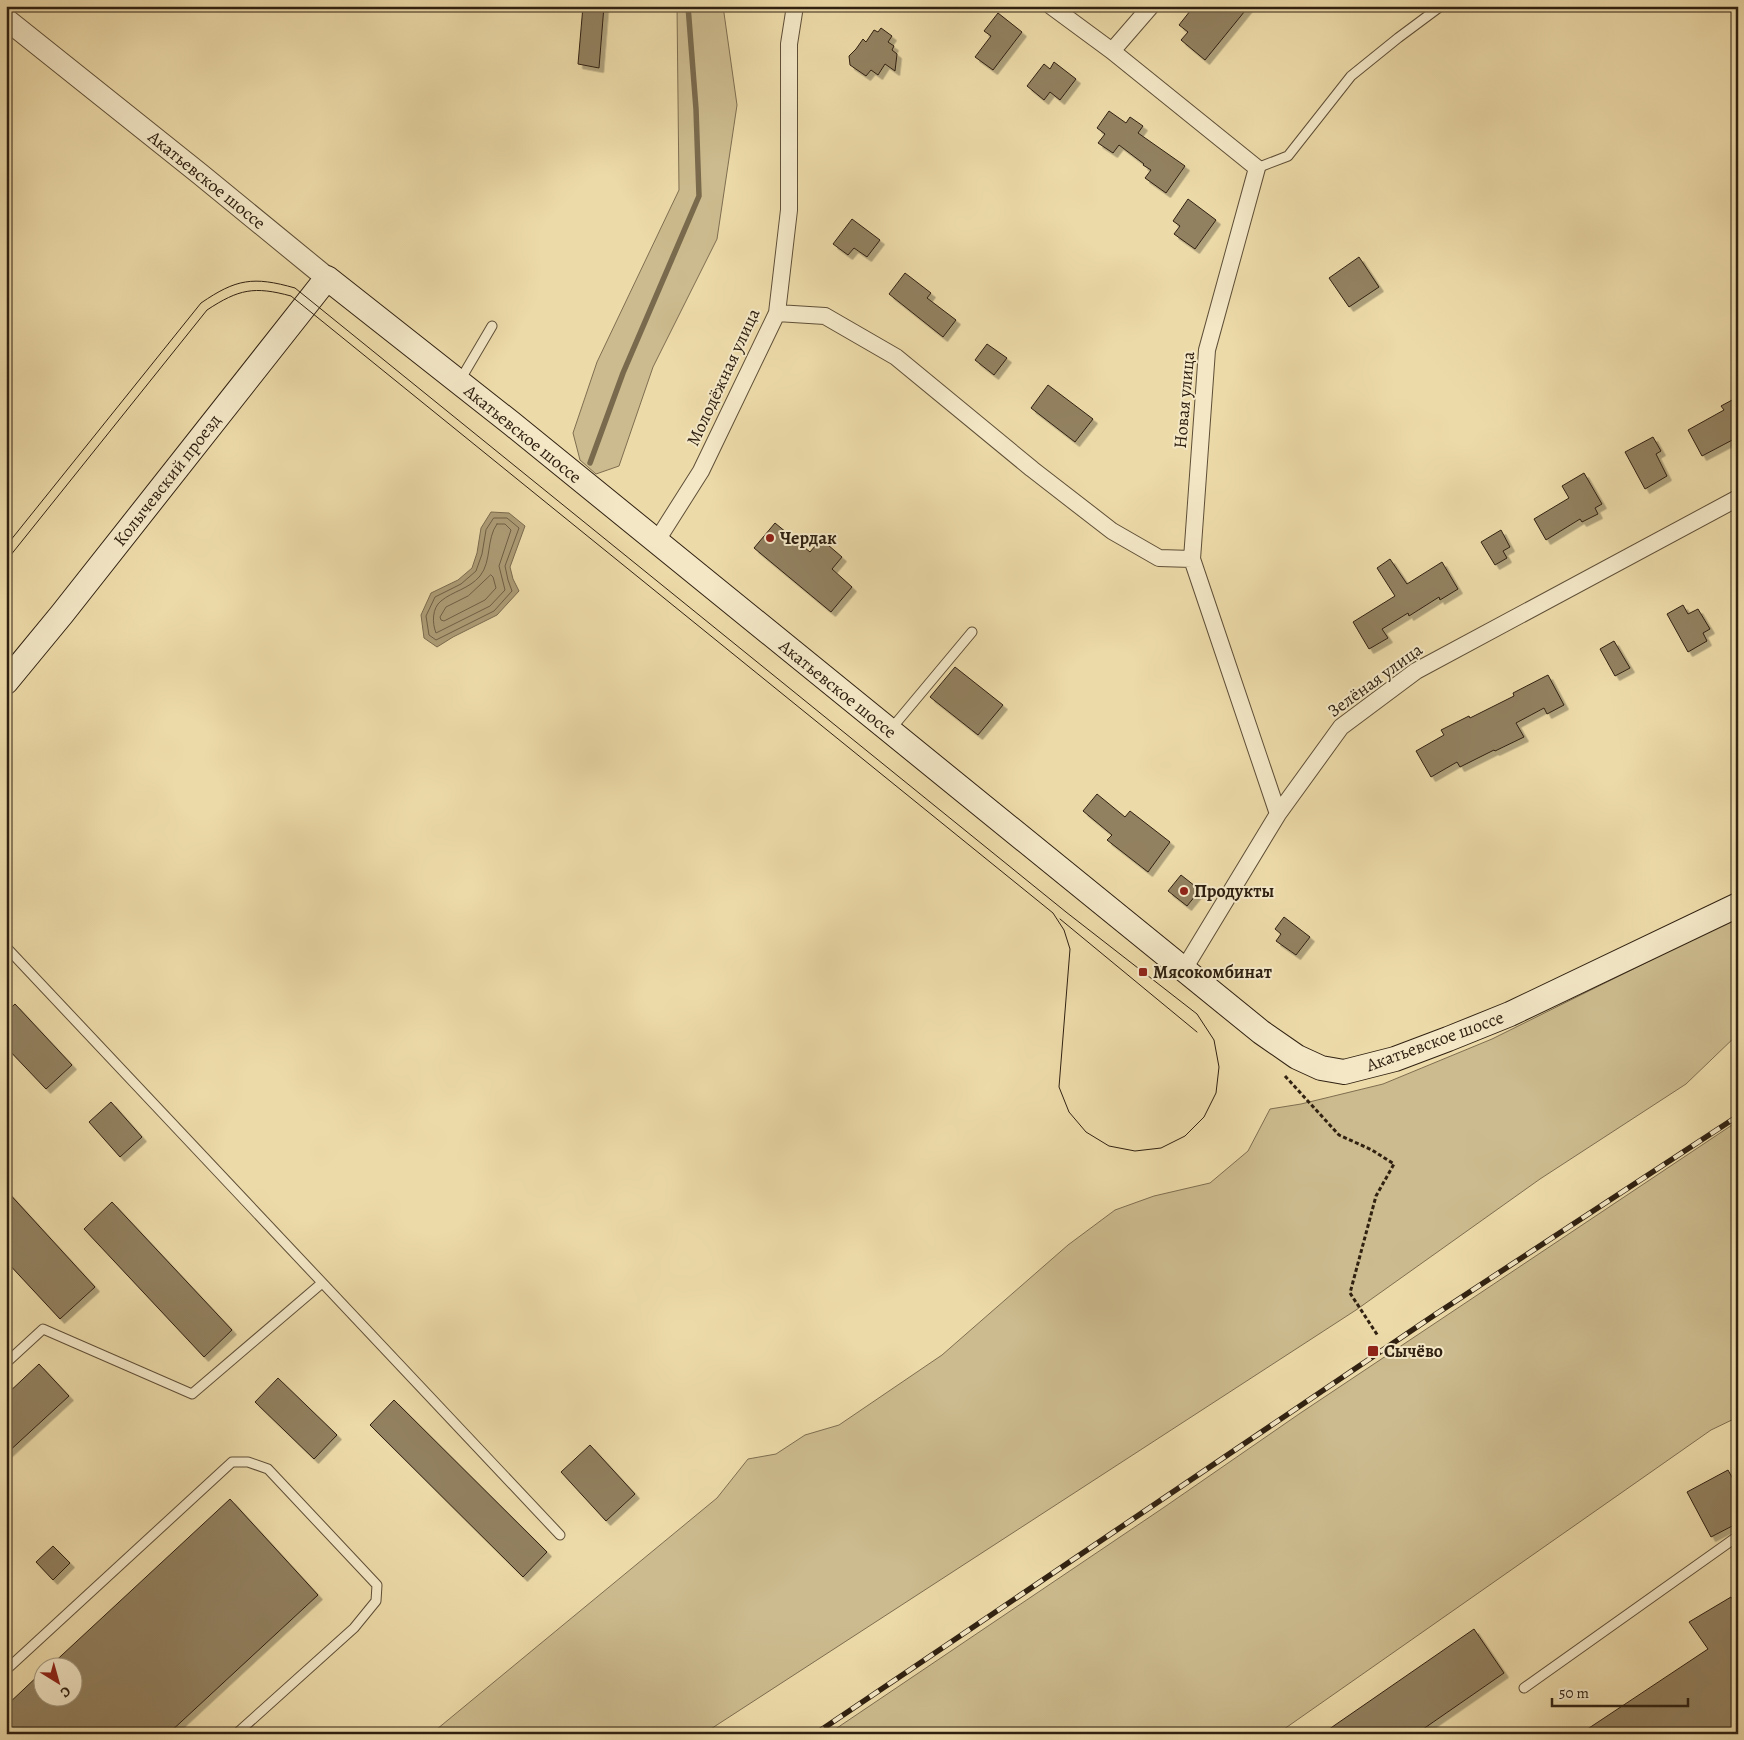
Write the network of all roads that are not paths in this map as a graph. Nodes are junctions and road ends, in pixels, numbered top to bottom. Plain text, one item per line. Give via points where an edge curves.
1 (795, 6) edge
2 (1051, 6) edge
3 (1151, 6) edge
4 (1441, 6) edge
5 (6, 19) edge
6 (1112, 51) junction
7 (1257, 168) junction
8 (327, 278) junction
9 (777, 313) junction
10 (492, 326) dead end
11 (459, 382) junction
12 (1738, 498) edge
13 (656, 542) junction
14 (1192, 559) junction
15 (972, 632) dead end
16 (6, 682) edge
17 (890, 730) junction
18 (1278, 814) junction
19 (1738, 905) edge
20 (6, 948) edge
21 (1184, 969) junction
22 (322, 1283) junction
23 (6, 1363) edge
24 (560, 1535) dead end
25 (1738, 1536) edge
26 (6, 1670) edge
27 (1524, 1688) dead end
28 (236, 1734) edge

1 - 9 street, Молодёжная улица via 789,44 789,210
2 - 6 street
3 - 6 street
4 - 7 lane via 1351,76 1288,156
5 - 8 street, Акатьевское шоссе
6 - 7 street
7 - 14 street, Новая улица via 1208,350
8 - 11 main road, Акатьевское шоссе
8 - 16 main road, Колычевский проезд
9 - 13 street, Молодёжная улица via 701,471
9 - 14 street via 825,316 896,357 1112,531 1159,558
10 - 11 lane
11 - 13 main road, Акатьевское шоссе
12 - 18 street, Зелёная улица via 1416,671 1340,727
13 - 17 main road, Акатьевское шоссе
14 - 18 street, Новая улица
15 - 17 lane
17 - 21 main road, Акатьевское шоссе
18 - 21 street, Зелёная улица
19 - 21 main road, Акатьевское шоссе via 1510,1014 1395,1059 1344,1072 1321,1068 1297,1057
20 - 22 lane
22 - 23 lane via 192,1394 43,1329
22 - 24 lane
25 - 27 lane
26 - 28 lane via 232,1462 248,1462 268,1469 377,1585 376,1601 354,1628

